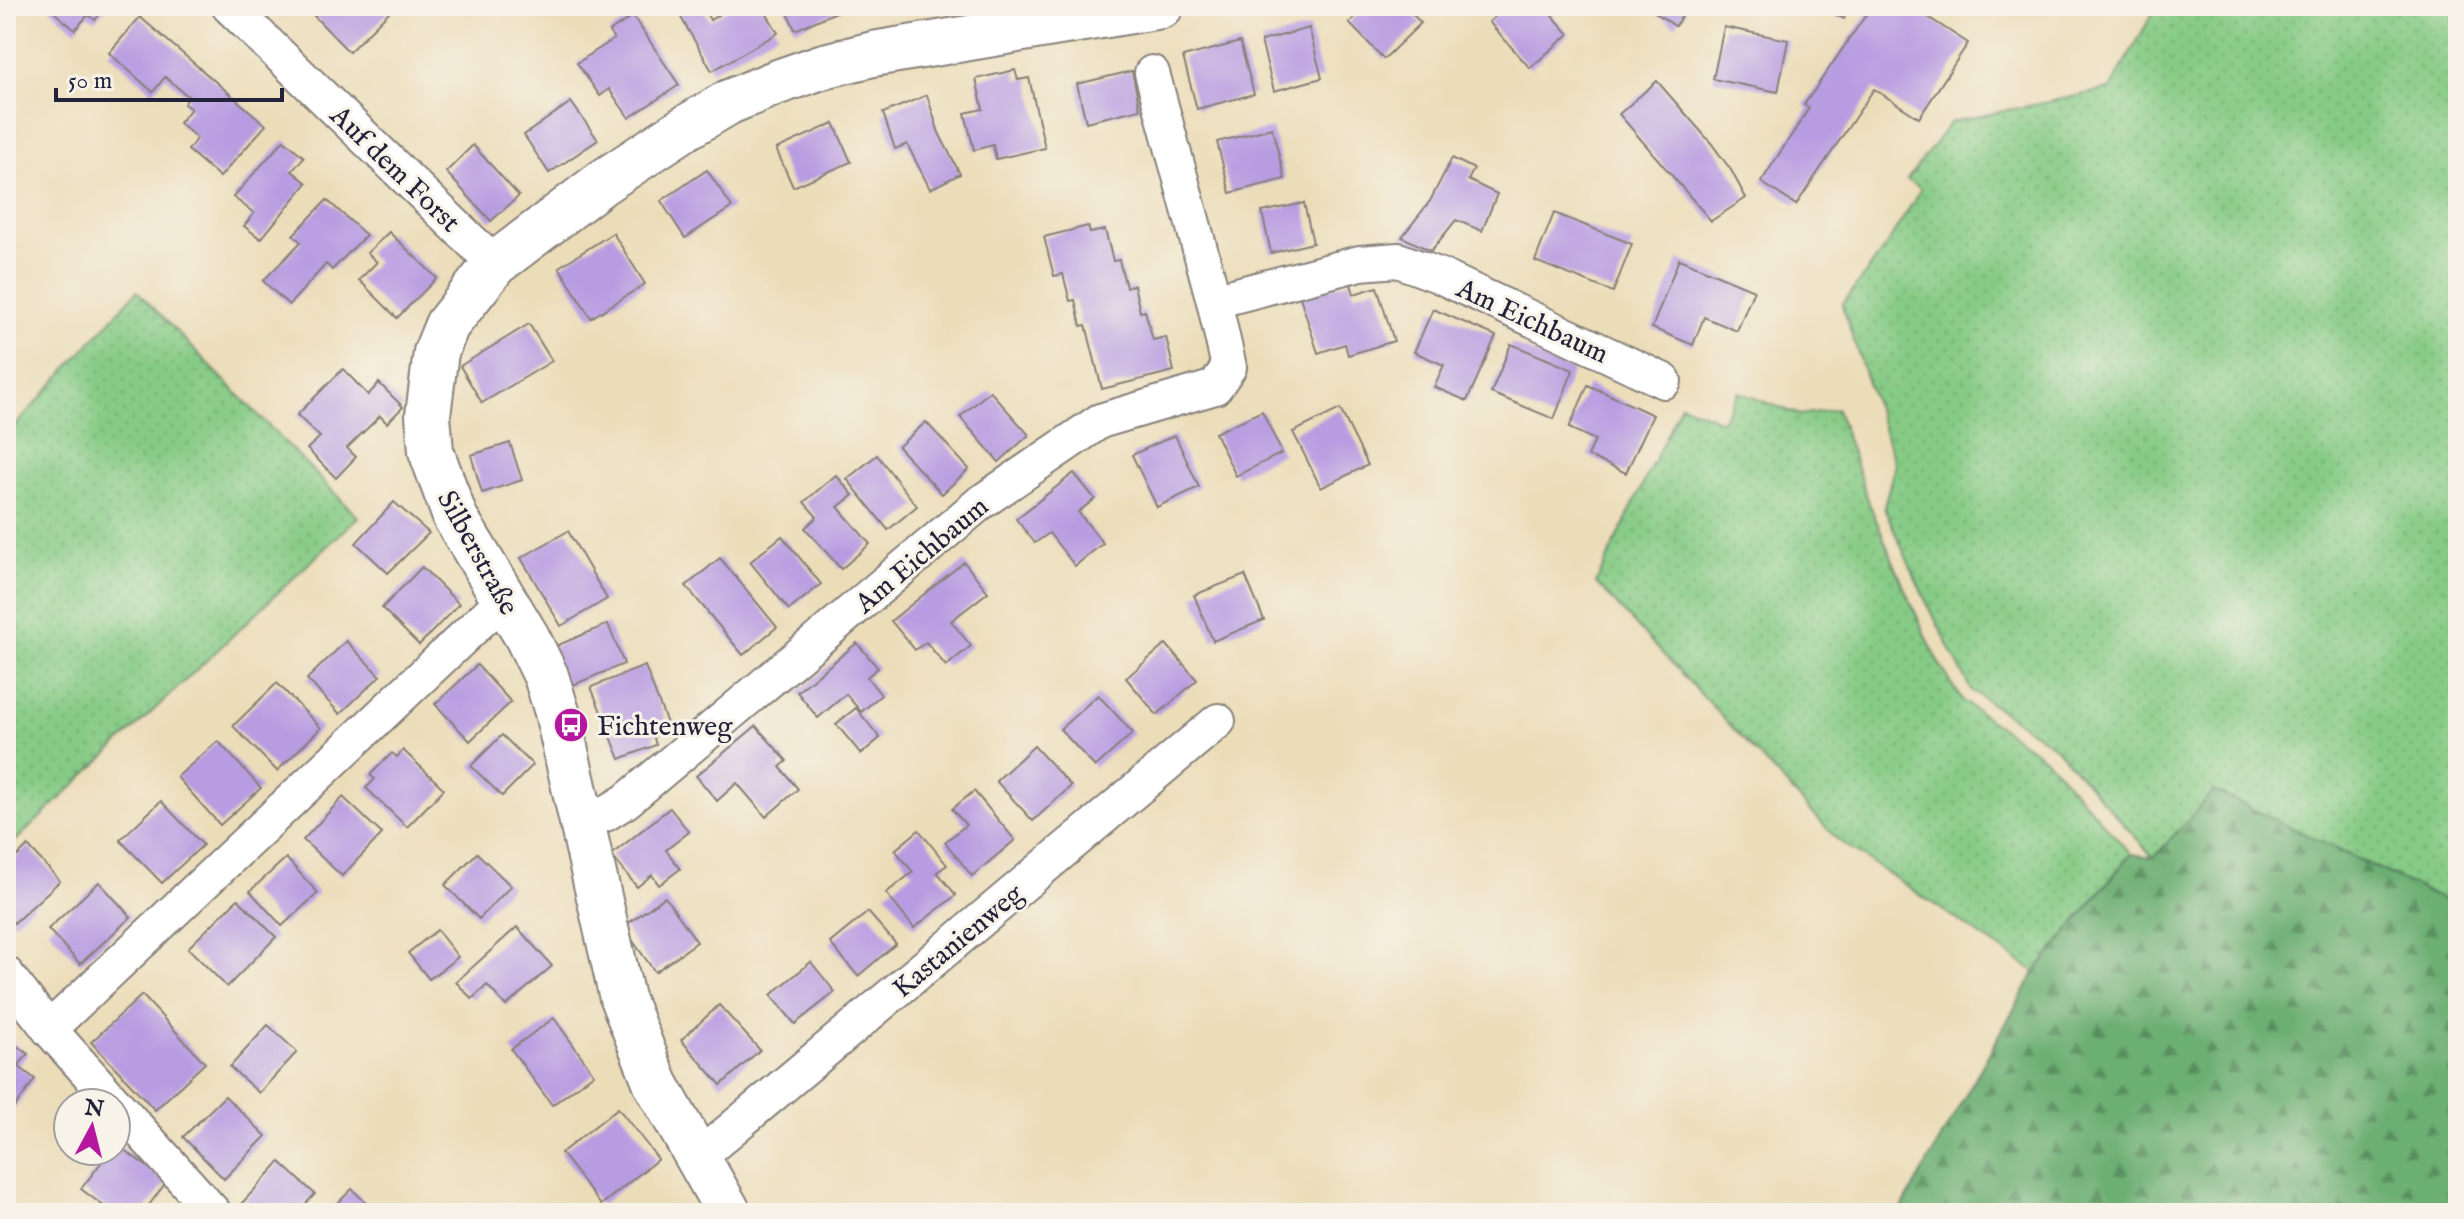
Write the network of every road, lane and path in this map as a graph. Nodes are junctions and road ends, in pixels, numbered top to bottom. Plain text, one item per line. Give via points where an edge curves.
1 (229, 6) edge
2 (1161, 6) edge
3 (1152, 73) dead end
4 (495, 264) junction
5 (1214, 301) junction
6 (1664, 381) dead end
7 (504, 599) junction
8 (1218, 721) dead end
9 (581, 822) junction
10 (6, 974) edge
11 (49, 1029) junction
12 (101, 1087) edge
13 (132, 1123) edge
14 (696, 1159) junction
15 (208, 1211) edge
16 (729, 1213) edge

1 - 4 street, Auf dem Forst
2 - 4 street, Silberstraße via 873,54 775,83 682,130
3 - 5 street, Am Eichbaum
4 - 7 street, Silberstraße via 447,325 436,352 428,415 431,451 455,517
5 - 6 street, Am Eichbaum via 1360,263 1398,260
5 - 9 street, Am Eichbaum via 1229,367 1215,387 1100,421 980,503 626,801
7 - 9 street, Silberstraße via 546,676
7 - 11 street
8 - 14 street, Kastanienweg
9 - 14 street, Silberstraße via 622,998 656,1084
10 - 11 street
11 - 12 street
13 - 15 street
14 - 16 street, Silberstraße

